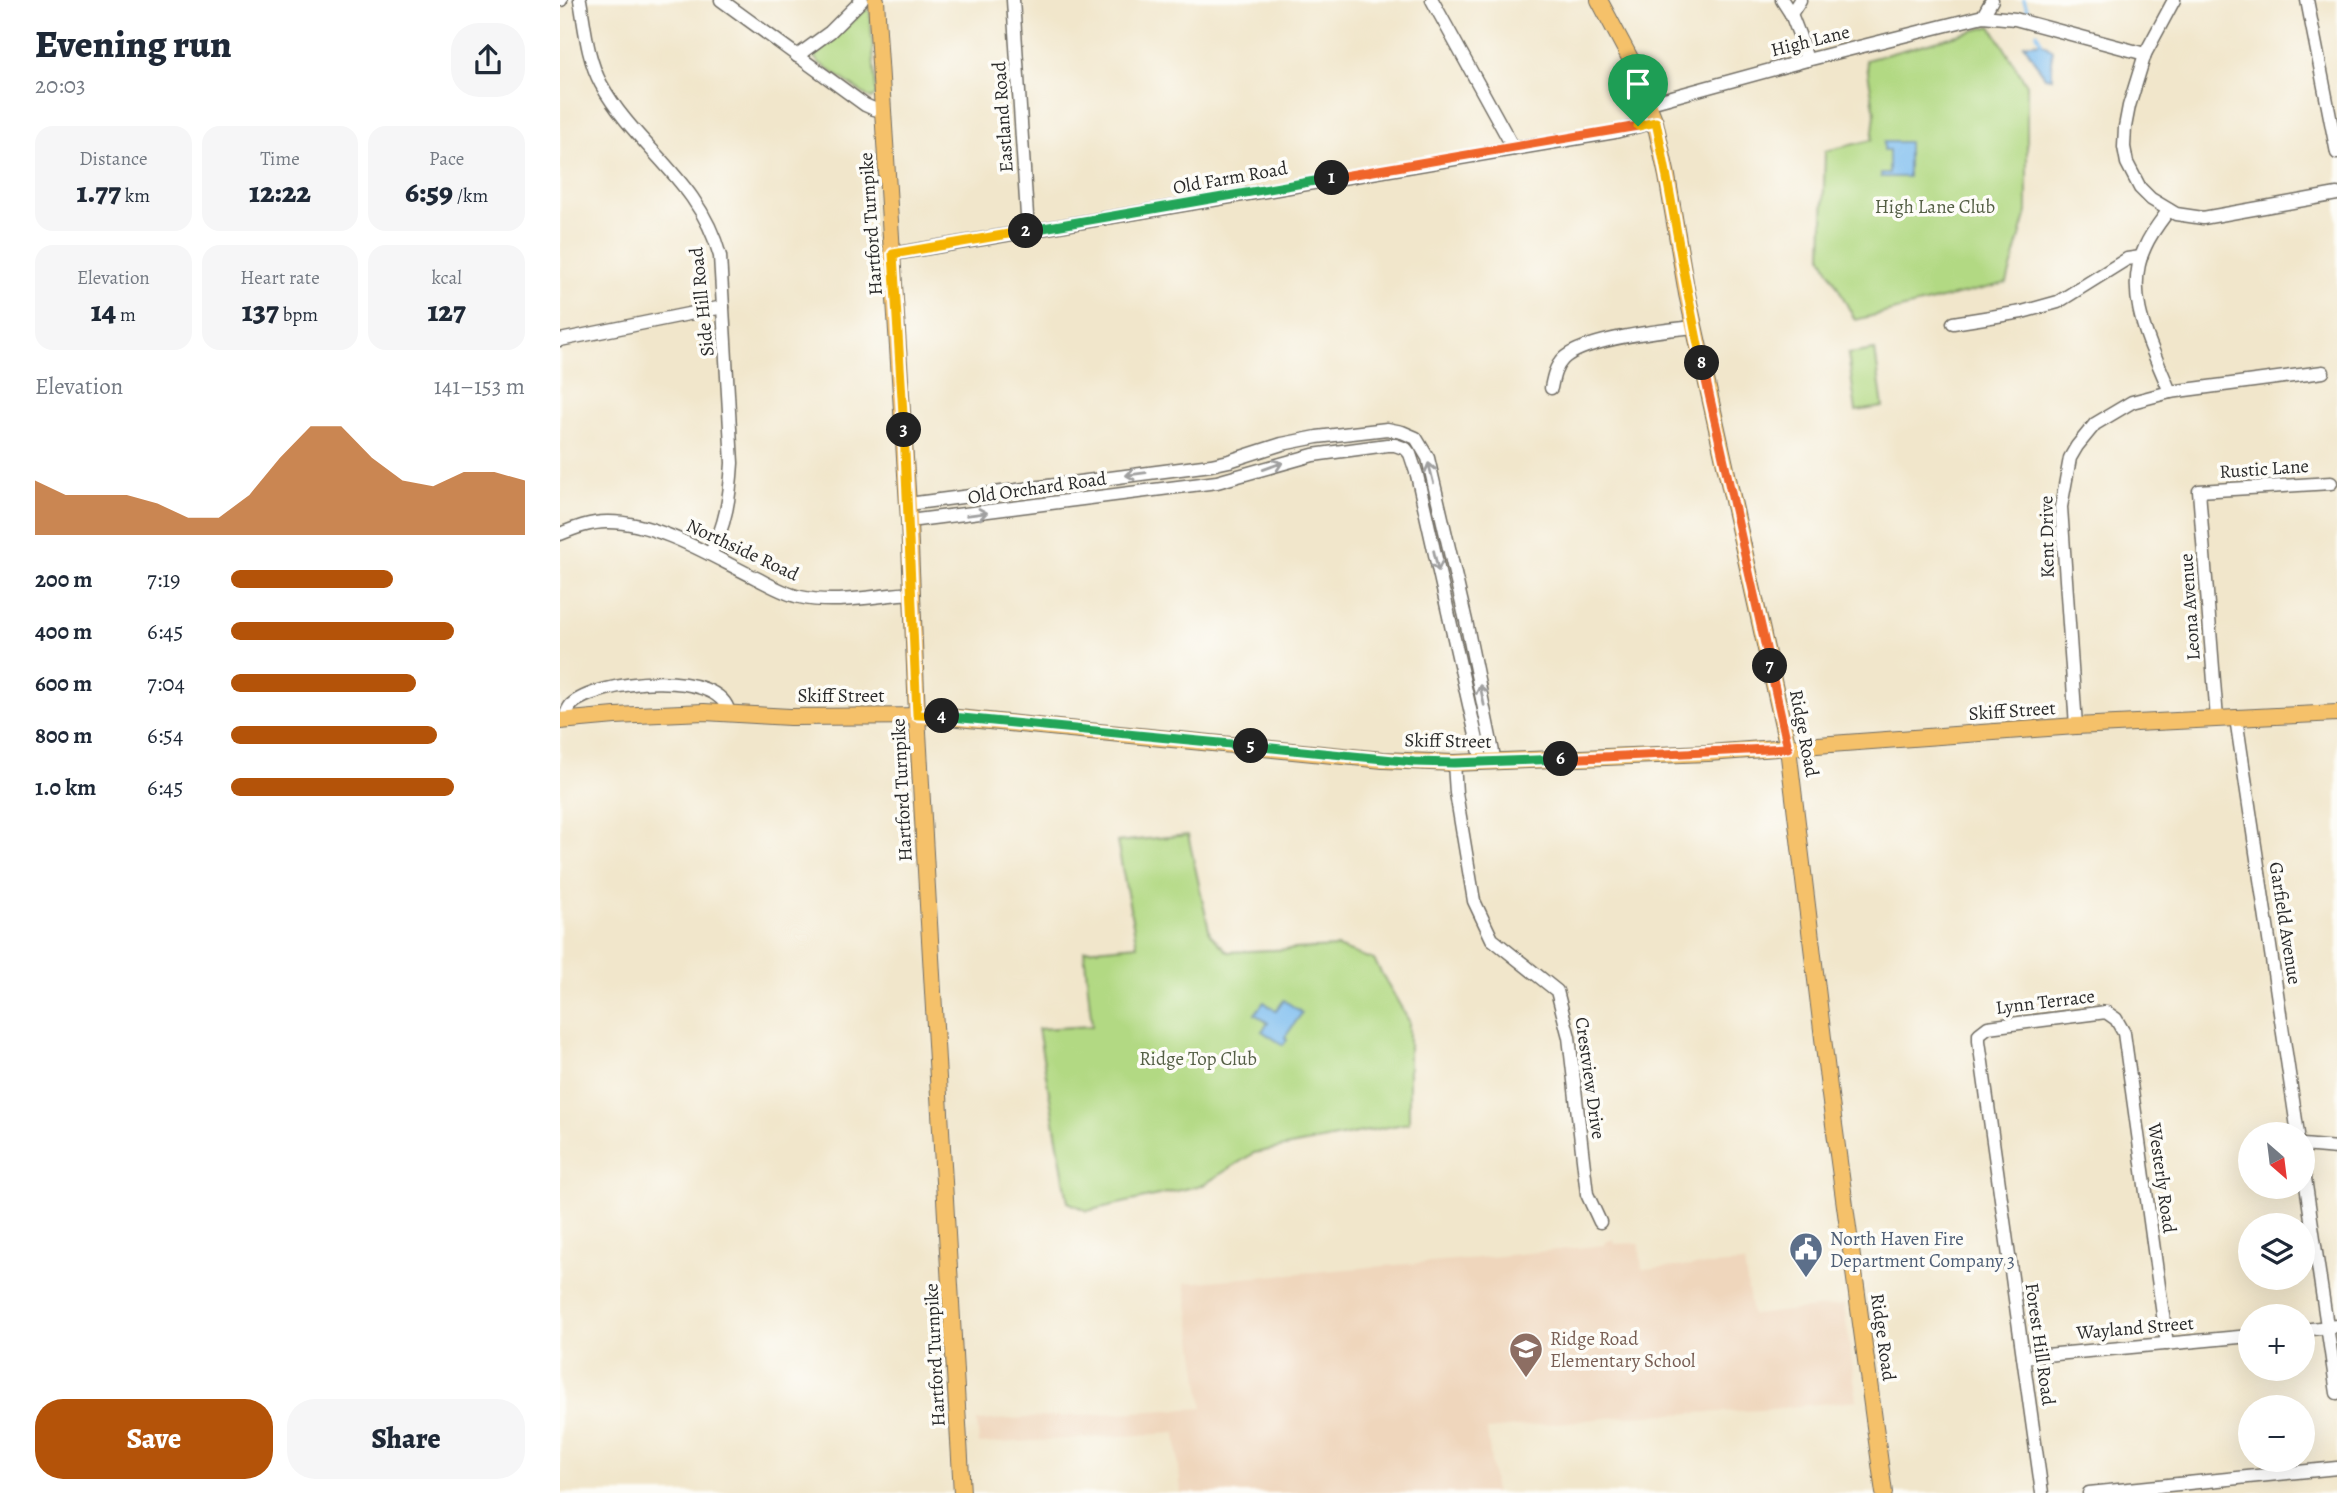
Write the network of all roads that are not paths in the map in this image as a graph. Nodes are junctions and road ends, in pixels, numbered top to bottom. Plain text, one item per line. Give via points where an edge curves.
1 (580, 0) edge
2 (721, 0) edge
3 (862, 0) edge
4 (876, 0) edge
5 (1013, 0) edge
6 (1432, 0) edge
7 (1599, 0) edge
8 (1782, 0) edge
9 (1800, 0) edge
10 (1992, 0) edge
11 (2174, 0) edge
12 (2307, 0) edge
13 (1791, 14) junction
14 (1983, 16) junction
15 (2144, 54) junction
16 (797, 56) junction
17 (1807, 60) junction
18 (1650, 103) junction
19 (884, 111) junction
20 (1656, 122) junction
21 (1514, 149) junction
22 (2337, 153) edge
23 (2337, 194) edge
24 (2169, 211) junction
25 (1028, 231) junction
26 (893, 254) junction
27 (2141, 257) junction
28 (723, 307) junction
29 (1953, 323) dead end
30 (1694, 327) junction
31 (560, 340) edge
32 (2323, 372) dead end
33 (1551, 388) dead end
34 (2170, 392) junction
35 (1408, 434) junction
36 (1402, 447) junction
37 (1229, 461) junction
38 (1166, 470) junction
39 (1231, 480) junction
40 (2331, 483) dead end
41 (1169, 489) junction
42 (2199, 491) joint
43 (908, 504) junction
44 (909, 521) junction
45 (560, 534) edge
46 (710, 554) junction
47 (1457, 589) junction
48 (1444, 591) junction
49 (913, 593) junction
50 (729, 713) junction
51 (2337, 713) edge
52 (917, 715) junction
53 (2236, 718) junction
54 (2217, 719) junction
55 (562, 721) edge
56 (2076, 726) junction
57 (1788, 748) junction
58 (1489, 762) junction
59 (1454, 763) junction
60 (2116, 1019) joint
61 (1979, 1034) joint
62 (2296, 1122) edge
63 (2315, 1146) edge
64 (2337, 1148) edge
65 (2309, 1199) edge
66 (1600, 1222) dead end
67 (2332, 1327) edge
68 (2238, 1337) edge
69 (2167, 1344) junction
70 (2023, 1357) junction
71 (2337, 1392) edge
72 (2337, 1468) edge
73 (962, 1493) edge
74 (1884, 1493) edge
75 (2042, 1493) edge
76 (2089, 1493) edge

1 - 28 street, Side Hill Road via 600,81 612,102 682,184 714,235
2 - 16 street
3 - 16 street
4 - 19 main road, Hartford Turnpike
5 - 25 street, Eastland Road
6 - 21 street
7 - 18 main road, Ridge Road
8 - 13 street
9 - 13 street
10 - 14 street
11 - 15 street
12 - 22 street
13 - 17 street
14 - 15 street, High Lane via 2015,19
14 - 17 street, High Lane
15 - 24 street via 2129,106 2124,147 2140,188
16 - 19 street via 864,104
17 - 18 street, High Lane
18 - 20 main road, Ridge Road
19 - 26 main road, Hartford Turnpike
20 - 21 street, Old Farm Road
20 - 30 main road, Ridge Road
21 - 25 street, Old Farm Road
23 - 24 street via 2203,218
24 - 27 street
25 - 26 street, Old Farm Road
26 - 43 main road, Hartford Turnpike
27 - 29 street via 2127,259 2058,302
27 - 34 street via 2136,292 2139,311
28 - 31 street
28 - 46 street, Side Hill Road via 731,487 718,541
30 - 33 street via 1584,346 1560,361
30 - 57 main road, Ridge Road
32 - 34 street, Kent Drive
34 - 56 street, Kent Drive via 2132,401 2112,412 2095,424 2070,458 2061,507
35 - 36 street
35 - 37 street, Old Orchard Road via 1387,429 1317,437
47 -> 35 street via 1427,458 1416,438
39 -> 36 street, Old Orchard Road via 1313,455
36 -> 48 street via 1410,454 1417,475
37 - 38 street, Old Orchard Road
37 - 39 street
38 - 41 street
38 -> 43 street, Old Orchard Road
39 - 41 street, Old Orchard Road
40 - 42 street, Rustic Lane
44 -> 41 street, Old Orchard Road
42 - 54 street, Leona Avenue
43 - 44 main road, Hartford Turnpike
44 - 49 main road, Hartford Turnpike
45 - 46 street, Northside Road via 583,525 626,523
46 - 49 street, Northside Road via 800,597 833,600
47 - 48 street
58 -> 47 street
48 - 58 street
49 - 52 main road, Hartford Turnpike
50 - 52 main road, Skiff Street
50 - 55 main road, Skiff Street
50 - 55 street via 724,699 700,687 627,684 579,700
51 - 53 main road, Skiff Street
52 - 59 main road, Skiff Street
52 - 73 main road, Hartford Turnpike
53 - 54 main road, Skiff Street
53 - 62 street, Garfield Avenue
54 - 56 main road, Skiff Street
56 - 57 main road, Skiff Street
57 - 58 main road, Skiff Street
57 - 74 main road, Ridge Road
58 - 59 main road, Skiff Street
59 - 66 street, Crestview Drive via 1474,901 1492,939 1557,991 1569,1037 1587,1194
60 - 61 street, Lynn Terrace via 2106,1012 1988,1027
60 - 69 street, Westerly Road via 2124,1033
61 - 70 street, Forest Hill Road
63 - 64 street
65 - 67 street
67 - 71 street
68 - 69 street, Wayland Street
69 - 70 street, Wayland Street
70 - 75 street, Forest Hill Road
72 - 76 street

